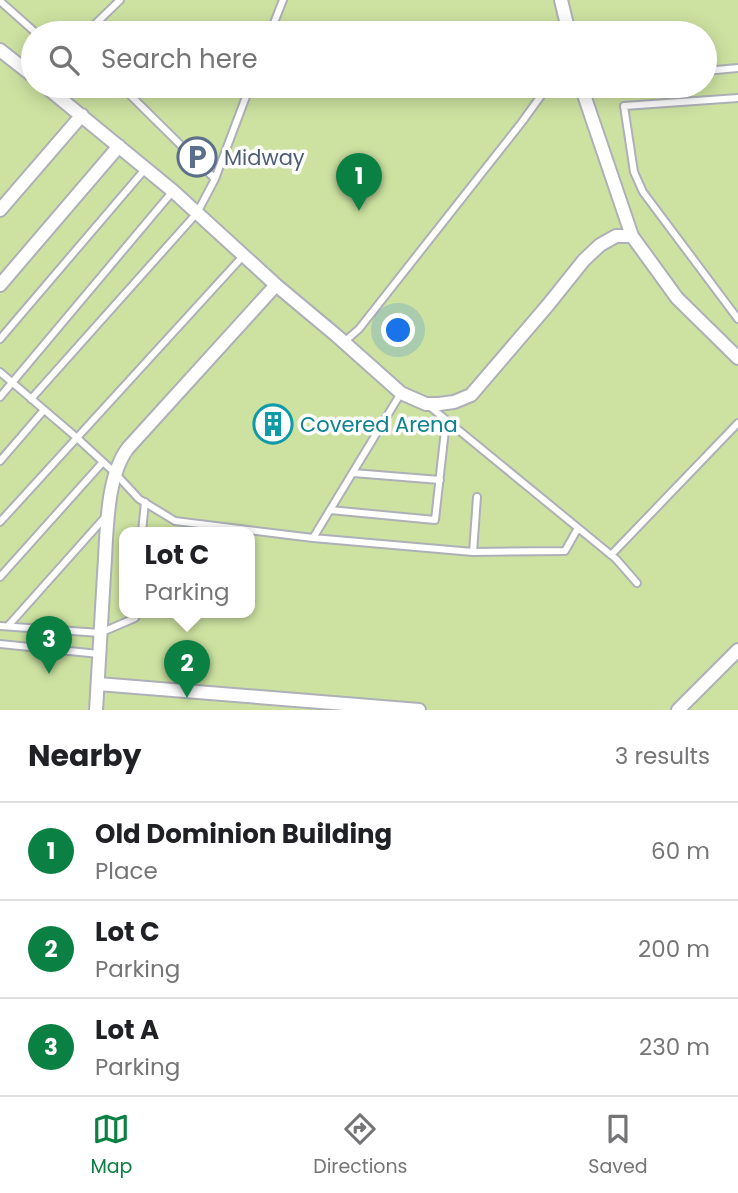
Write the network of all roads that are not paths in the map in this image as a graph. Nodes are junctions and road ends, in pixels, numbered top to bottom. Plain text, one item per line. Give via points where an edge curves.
1 (120, 0) edge
2 (283, 0) edge
3 (561, 0) edge
4 (0, 1) edge
5 (22, 21) edge
6 (98, 21) edge
7 (275, 21) edge
8 (566, 21) edge
9 (0, 50) edge
10 (21, 67) edge
11 (738, 68) edge
12 (717, 70) edge
13 (60, 98) edge
14 (133, 98) edge
15 (245, 98) edge
16 (539, 98) edge
17 (586, 98) edge
18 (738, 98) edge
19 (82, 115) junction
20 (119, 146) junction
21 (146, 169) junction
22 (215, 178) junction
23 (173, 191) junction
24 (0, 210) edge
25 (197, 213) junction
26 (632, 236) junction
27 (244, 255) junction
28 (0, 285) edge
29 (276, 285) junction
30 (738, 319) edge
31 (0, 339) edge
32 (344, 342) junction
33 (738, 358) edge
34 (0, 372) edge
35 (12, 383) junction
36 (401, 393) junction
37 (0, 397) edge
38 (31, 399) junction
39 (426, 404) junction
40 (44, 410) junction
41 (446, 421) junction
42 (738, 423) edge
43 (76, 437) junction
44 (0, 461) edge
45 (103, 462) junction
46 (353, 472) junction
47 (115, 473) junction
48 (440, 480) junction
49 (477, 497) dead end
50 (145, 502) junction
51 (330, 510) junction
52 (109, 513) junction
53 (0, 522) edge
54 (142, 527) edge
55 (224, 527) edge
56 (578, 528) junction
57 (255, 531) edge
58 (313, 538) junction
59 (473, 552) junction
60 (611, 555) junction
61 (0, 577) edge
62 (637, 583) dead end
63 (135, 618) edge
64 (0, 626) edge
65 (8, 626) junction
66 (100, 633) junction
67 (0, 644) edge
68 (738, 650) edge
69 (100, 654) junction
70 (98, 684) junction
71 (96, 710) edge
72 (419, 710) edge
73 (678, 710) edge

1 - 6 lane
2 - 7 lane
3 - 8 street
4 - 5 lane
9 - 10 street
11 - 12 lane
13 - 19 street
14 - 22 lane
15 - 22 lane
16 - 32 lane via 359,329
17 - 26 street
18 - 30 lane via 624,106 634,172 643,192
19 - 20 street
19 - 24 street
20 - 21 street
20 - 28 street
21 - 23 street
21 - 31 lane
22 - 25 lane
23 - 25 street
23 - 35 lane
25 - 27 street
25 - 38 lane
26 - 33 street via 677,298
26 - 39 street via 616,236 584,260 471,395 454,402
27 - 29 street
27 - 43 lane
29 - 32 street
29 - 47 street via 128,448
32 - 36 street
34 - 35 lane
35 - 37 lane
35 - 38 lane
36 - 39 street
36 - 46 lane
38 - 40 lane
39 - 41 lane
40 - 43 lane
40 - 44 lane
41 - 48 lane
41 - 56 lane
42 - 60 lane
43 - 45 lane
43 - 53 lane
45 - 47 lane
45 - 61 lane
46 - 48 lane
46 - 51 lane
47 - 50 lane
47 - 52 street
48 - 51 lane via 435,520
49 - 59 lane
50 - 54 lane
50 - 55 lane via 176,521
51 - 58 lane
52 - 65 lane
52 - 66 street
56 - 59 lane via 565,551
56 - 60 lane
57 - 58 lane
58 - 59 lane
60 - 62 lane
63 - 66 lane
64 - 65 lane
65 - 66 lane
66 - 69 street
67 - 69 lane
68 - 73 street
69 - 70 street
70 - 71 street
70 - 72 street

